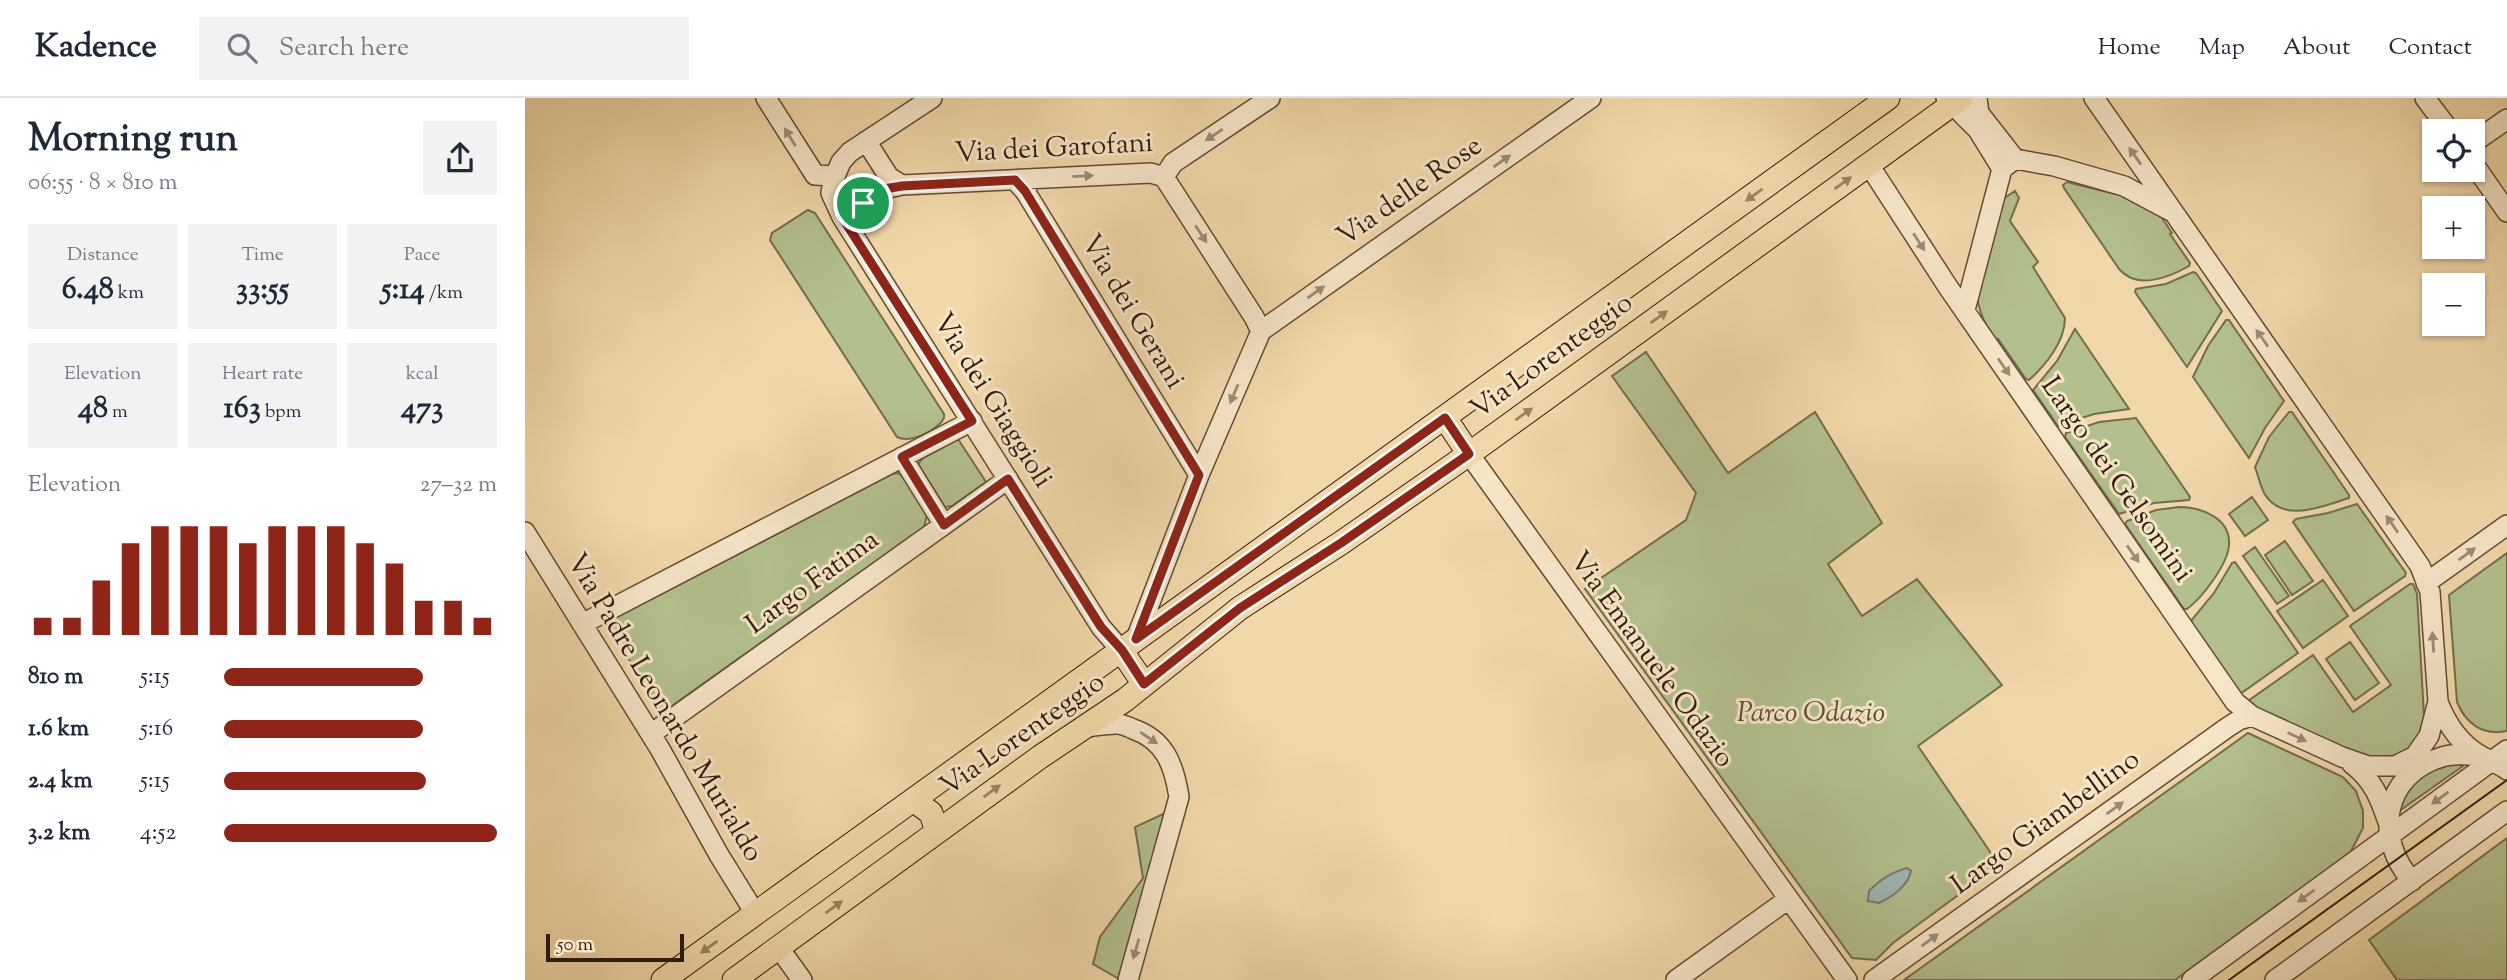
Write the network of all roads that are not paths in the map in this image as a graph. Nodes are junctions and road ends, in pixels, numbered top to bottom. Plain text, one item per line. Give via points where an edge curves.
1 (766, 98) edge
2 (932, 98) edge
3 (1269, 98) edge
4 (1591, 98) edge
5 (1888, 98) edge
6 (1977, 98) edge
7 (2094, 98) edge
8 (2425, 98) edge
9 (1952, 100) edge
10 (2440, 119) edge
11 (2507, 119) edge
12 (2485, 135) edge
13 (866, 141) junction
14 (2009, 164) junction
15 (1869, 165) junction
16 (825, 175) junction
17 (1164, 177) junction
18 (1015, 180) junction
19 (2485, 180) edge
20 (902, 186) junction
21 (2174, 212) junction
22 (2507, 212) edge
23 (842, 217) junction
24 (1965, 310) junction
25 (1261, 331) junction
26 (1445, 418) junction
27 (972, 421) junction
28 (1469, 454) junction
29 (902, 457) junction
30 (1199, 475) junction
31 (1008, 479) junction
32 (1319, 509) junction
33 (944, 525) junction
34 (2507, 525) edge
35 (525, 532) edge
36 (1341, 543) junction
37 (2427, 583) junction
38 (582, 624) junction
39 (1129, 644) junction
40 (1144, 684) junction
41 (2438, 701) junction
42 (2252, 716) junction
43 (1084, 727) junction
44 (651, 734) junction
45 (2342, 757) junction
46 (2497, 759) edge
47 (913, 800) junction
48 (2507, 811) edge
49 (2388, 829) junction
50 (937, 832) junction
51 (2412, 881) junction
52 (1787, 900) junction
53 (755, 913) junction
54 (779, 948) junction
55 (663, 980) edge
56 (734, 980) edge
57 (802, 980) edge
58 (1128, 980) edge
59 (1676, 980) edge
60 (1847, 980) edge
61 (1874, 980) edge
62 (2192, 980) edge
63 (2275, 980) edge

16 -> 1 street, Via dei Giaggioli
2 - 13 street
3 -> 17 street, Via dei Garofani via 1173,163
25 -> 4 street, Via delle Rose
5 -> 26 main road, Via Lorenteggio
6 - 14 street via 1979,113
21 -> 7 street, Largo dei Gelsomini
8 - 10 street
9 - 14 street
9 - 15 main road, Via Lorenteggio
11 - 12 street
13 - 16 street
13 - 20 street via 889,177
14 - 21 street, Largo dei Gelsomini via 2055,166 2124,186
14 - 24 street
15 -> 24 street, Largo dei Gelsomini
28 -> 15 main road, Via Lorenteggio
16 - 23 street, Via dei Giaggioli
18 -> 17 street, Via dei Garofani via 1151,173
17 -> 25 street
18 - 20 street, Via dei Garofani
18 - 30 street, Via dei Gerani
19 - 22 street
20 - 23 street, Via dei Garofani via 884,189
37 -> 21 street, Largo dei Gelsomini via 2420,566
23 - 27 street, Via dei Giaggioli
24 -> 42 street, Largo dei Gelsomini via 2235,702
25 -> 30 street
26 - 28 main road
26 - 32 main road, Via Lorenteggio
27 - 29 street
27 - 31 street, Via dei Giaggioli
28 - 36 main road, Via Lorenteggio
28 - 52 street, Via Emanuele Odazio
29 - 33 street
29 - 38 street
30 - 39 street
31 - 33 street, Largo Fatima
31 - 39 street, Via dei Giaggioli via 1101,627
32 - 36 main road
32 - 39 main road, Via Lorenteggio
33 - 44 street, Largo Fatima
37 -> 34 street
35 - 38 street, Via Padre Leonardo Murialdo
36 - 40 main road, Via Lorenteggio via 1240,608
41 -> 37 street, Largo dei Gelsomini
38 - 44 street, Via Padre Leonardo Murialdo
39 - 40 main road
39 - 47 main road, Via Lorenteggio
40 - 43 main road, Via Lorenteggio
41 - 45 street, Largo dei Gelsomini via 2429,736 2405,763 2382,768
41 - 46 street, Largo dei Gelsomini via 2451,729
42 -> 45 street, Largo dei Gelsomini
61 -> 42 street, Largo Giambellino via 2228,727
50 -> 43 main road, Via Lorenteggio
43 -> 58 street via 1120,724 1145,733 1167,754 1179,797
44 - 53 street, Via Padre Leonardo Murialdo
45 - 49 street, Largo dei Gelsomini via 2372,783
46 -> 49 street
46 - 49 street via 2451,755 2426,763 2399,790
47 - 50 main road via 932,813
47 - 53 main road, Via Lorenteggio
48 - 51 street
49 - 51 street via 2396,860
49 -> 62 street
54 -> 50 main road, Via Lorenteggio
51 - 63 street
52 - 59 street
52 - 60 street
53 -> 55 main road, Via Lorenteggio
54 - 56 main road, Via Lorenteggio
54 - 57 street

